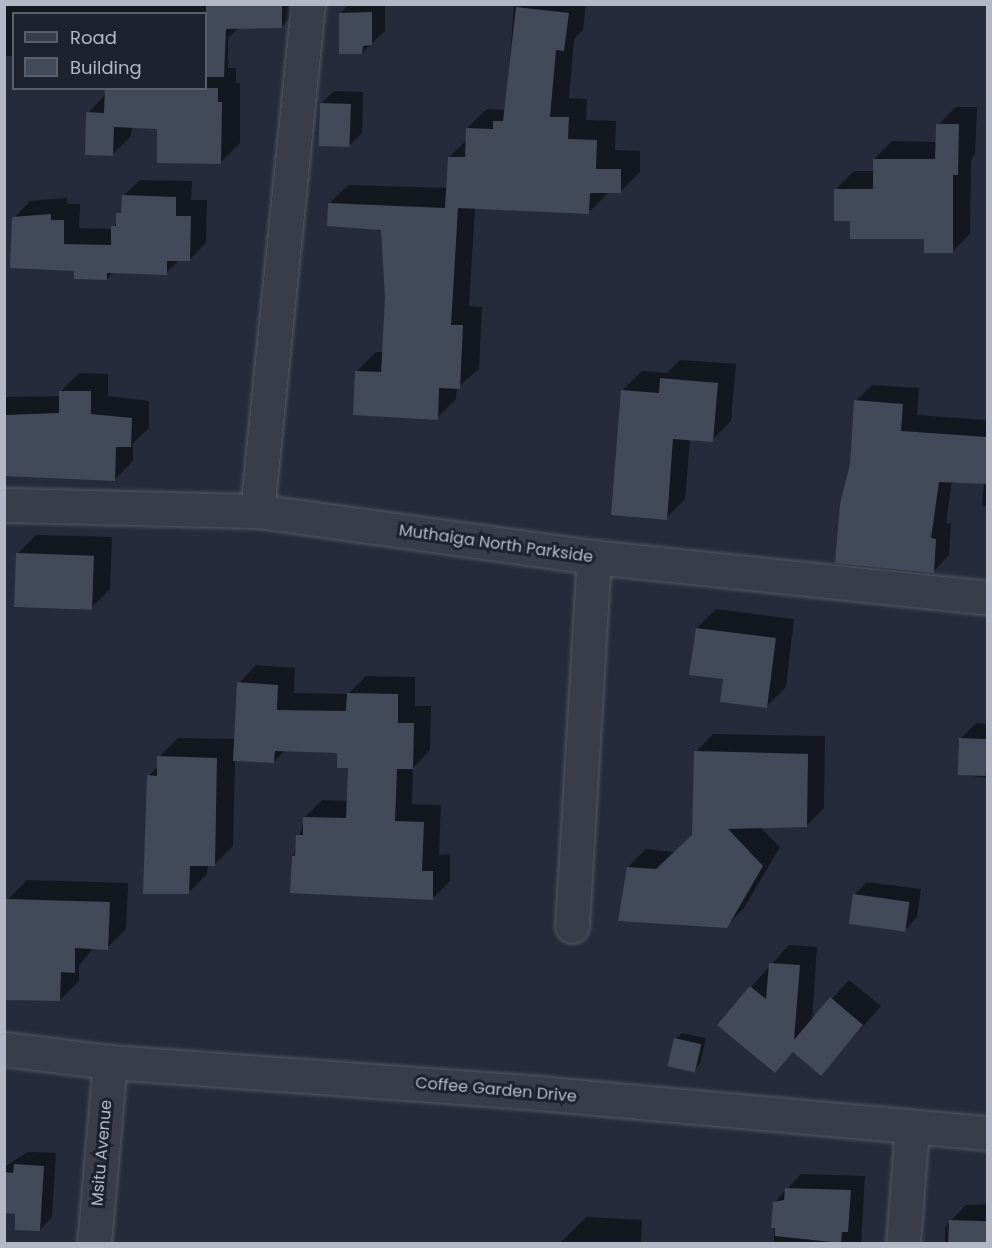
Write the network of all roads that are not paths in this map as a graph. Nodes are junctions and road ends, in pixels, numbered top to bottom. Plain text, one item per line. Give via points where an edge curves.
1 (308, 4) edge
2 (4, 505) edge
3 (257, 511) junction
4 (594, 557) junction
5 (987, 598) edge
6 (572, 926) dead end
7 (4, 1050) edge
8 (110, 1062) junction
9 (912, 1126) junction
10 (987, 1133) edge
11 (94, 1244) edge
12 (903, 1244) edge

1 - 3 street
2 - 3 street, Muthaiga North Parkside
3 - 4 street, Muthaiga North Parkside
4 - 5 street, Muthaiga North Parkside
4 - 6 street
7 - 8 street, Coffee Garden Drive
8 - 9 street, Coffee Garden Drive via 538,1093
8 - 11 street, Msitu Avenue
9 - 10 street, Coffee Garden Drive
9 - 12 street

